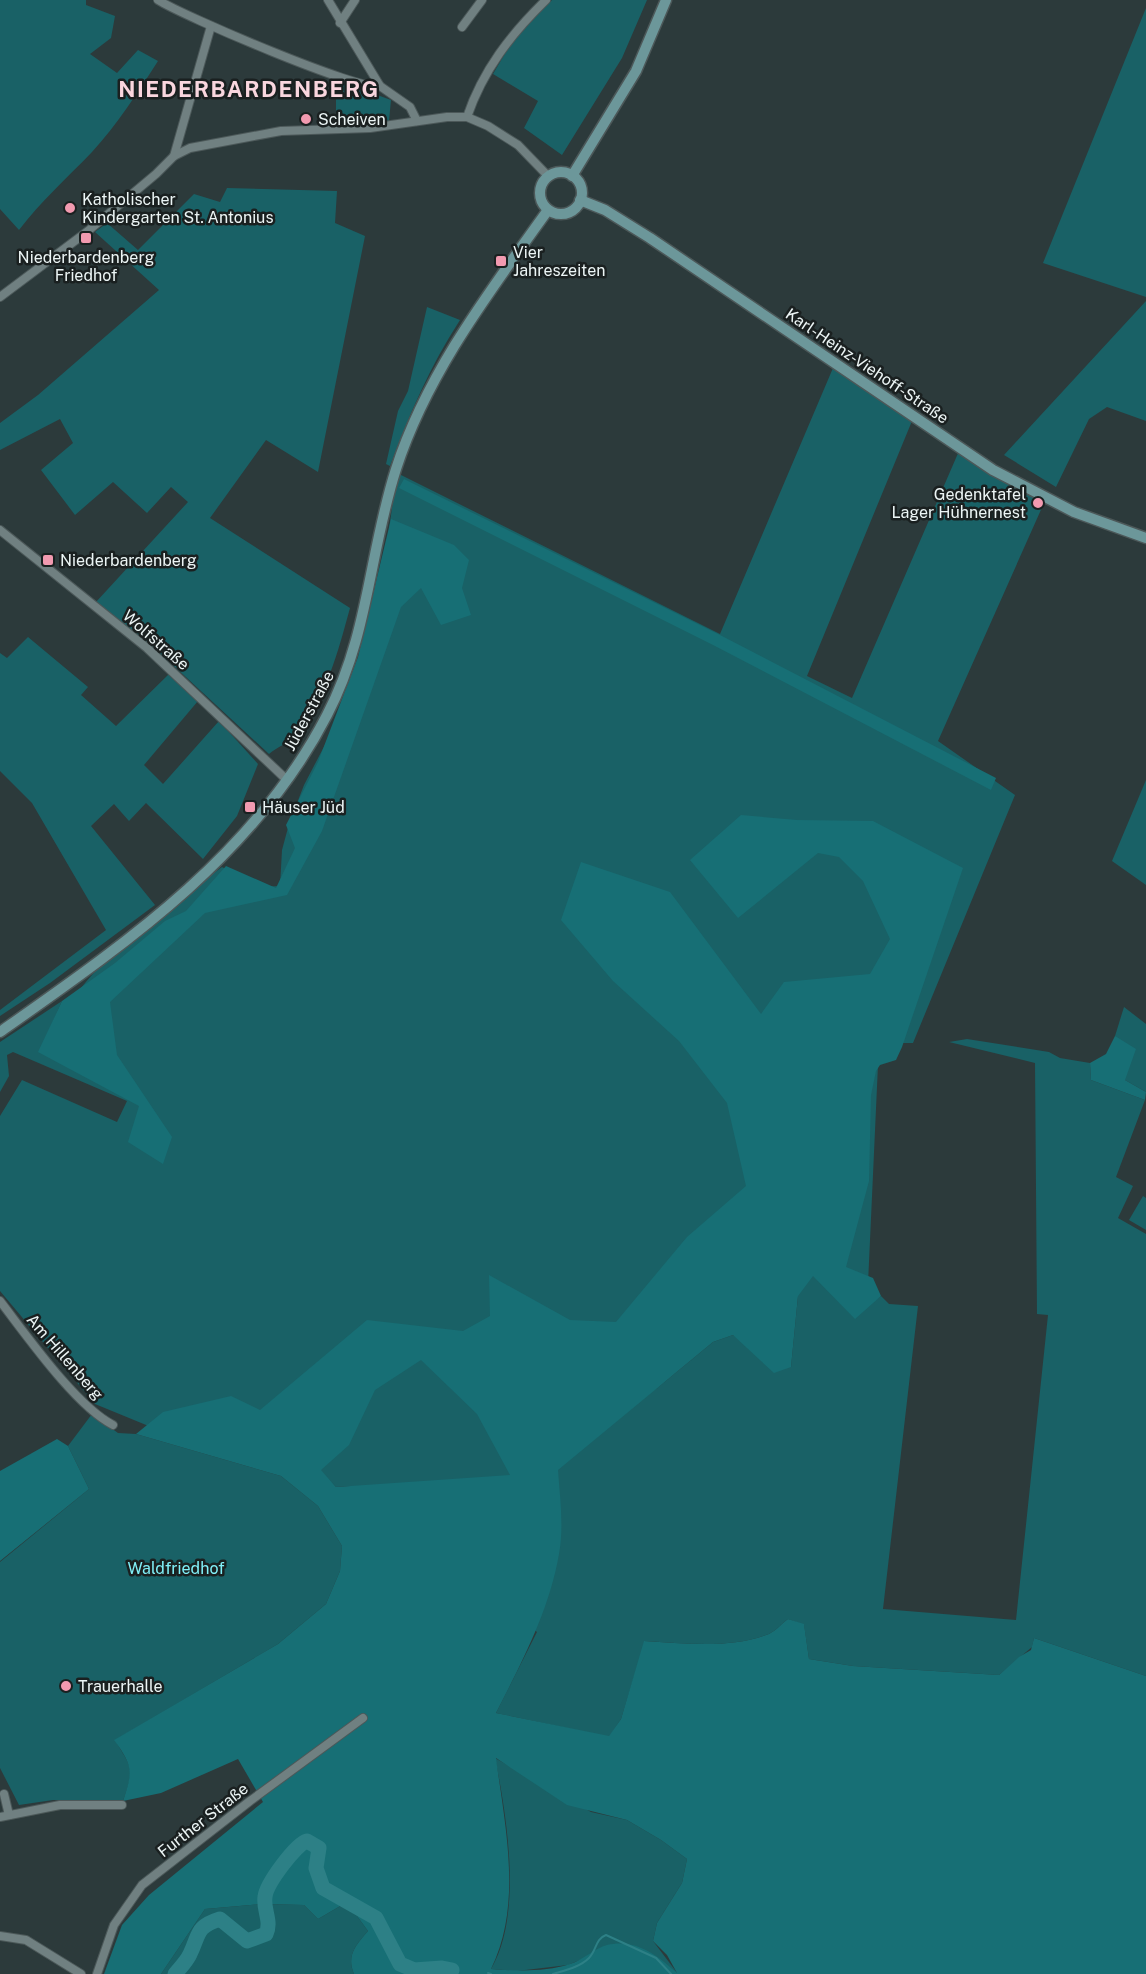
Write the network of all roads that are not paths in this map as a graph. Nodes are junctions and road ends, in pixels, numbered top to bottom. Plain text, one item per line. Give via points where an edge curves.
1 (158, 0) edge
2 (328, 0) edge
3 (355, 0) edge
4 (482, 0) edge
5 (546, 0) edge
6 (666, 0) edge
7 (340, 23) junction
8 (211, 27) junction
9 (462, 27) dead end
10 (380, 86) junction
11 (467, 117) junction
12 (417, 122) junction
13 (174, 156) junction
14 (548, 176) junction
15 (572, 176) junction
16 (580, 200) junction
17 (548, 210) junction
18 (0, 297) edge
19 (0, 530) edge
20 (1146, 538) edge
21 (287, 780) junction
22 (0, 1032) edge
23 (0, 1301) edge
24 (113, 1425) dead end
25 (363, 1718) dead end
26 (4, 1794) dead end
27 (122, 1805) dead end
28 (9, 1815) junction
29 (0, 1817) edge
30 (0, 1936) edge
31 (81, 1974) edge
32 (97, 1974) edge

1 - 8 street
2 - 7 street
3 - 7 street
4 - 9 street
5 - 11 street via 504,44
6 - 15 main road via 636,71
7 - 10 street
8 - 10 street via 368,87
8 - 13 street
10 - 12 street via 410,107
11 - 12 street
11 - 14 street via 518,145
12 - 13 street via 281,131 190,148
13 - 18 street via 88,231
14 - 15 main road via 560,172
14 - 17 main road via 540,193
15 - 16 main road via 580,187
16 - 17 main road via 567,213
16 - 20 main road, Karl-Heinz-Viehoff-Straße via 605,210 650,238 993,470 1074,512
17 - 21 main road, Jüderstraße via 450,354 420,408 395,472 354,656 327,717
19 - 21 street, Wolfstraße via 147,648
21 - 22 main road, Jüderstraße via 216,863 159,917
23 - 24 street, Am Hillenberg via 57,1374 101,1419
25 - 32 street, Further Straße via 142,1885 114,1924
26 - 28 street
27 - 28 street via 60,1805
28 - 29 street
30 - 31 street via 26,1940

